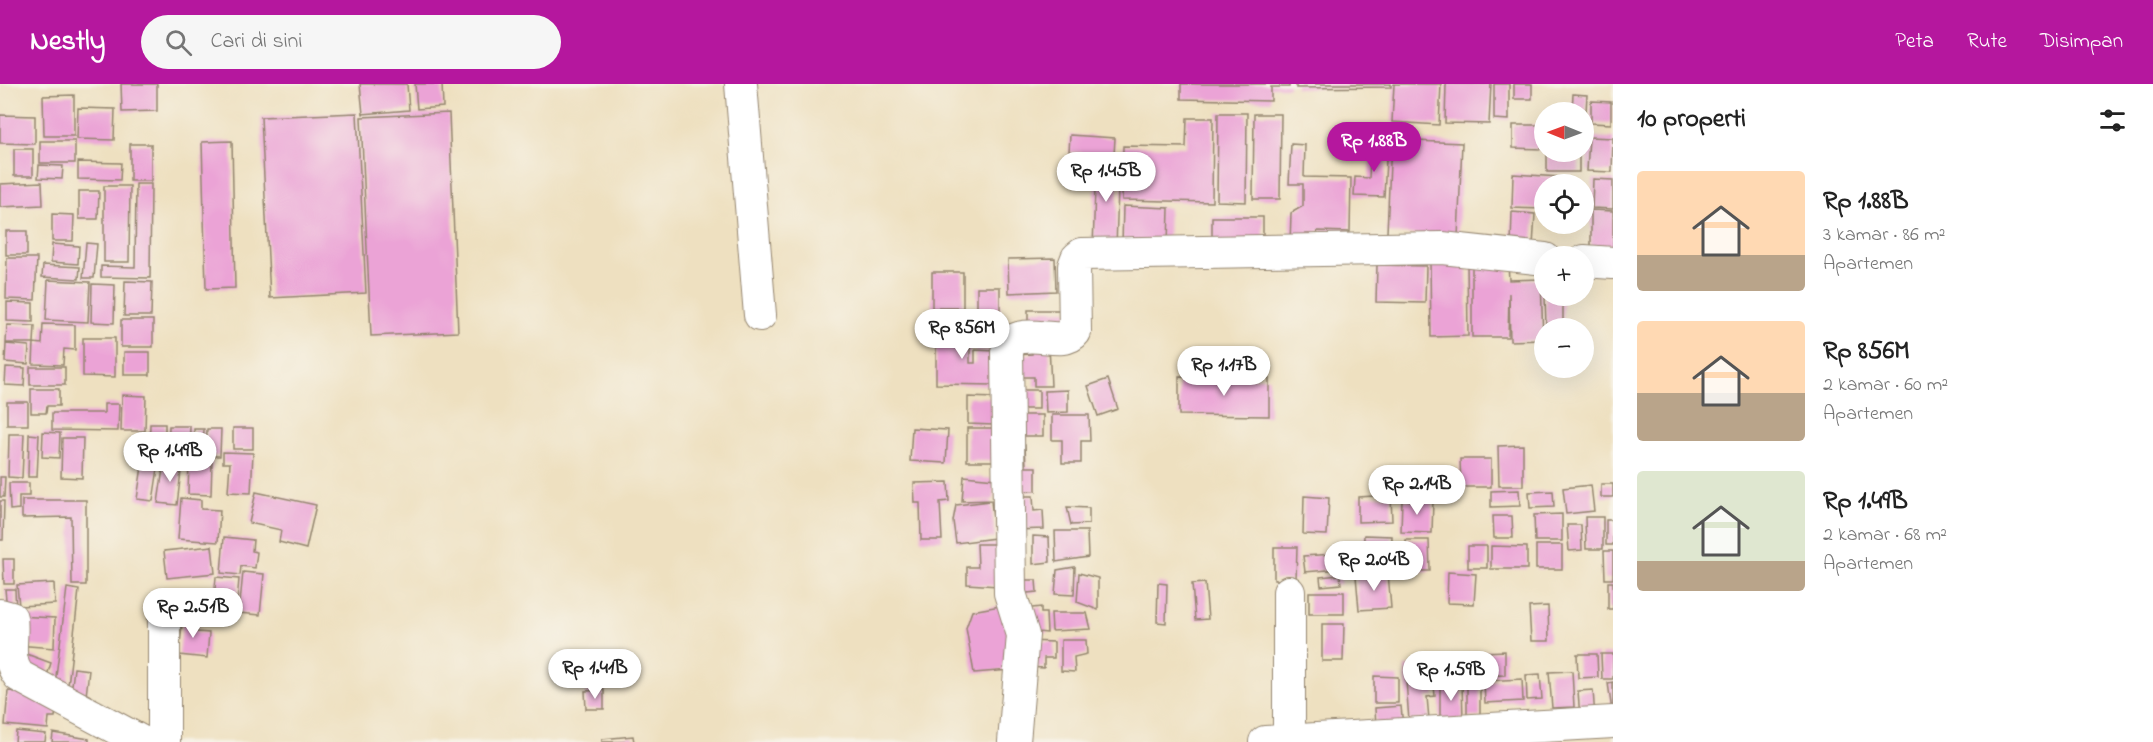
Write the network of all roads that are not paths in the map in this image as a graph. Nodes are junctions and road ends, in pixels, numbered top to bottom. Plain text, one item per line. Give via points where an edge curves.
1 (741, 84) edge
2 (1534, 258) edge
3 (1594, 262) edge
4 (1613, 263) edge
5 (760, 315) dead end
6 (1289, 592) dead end
7 (0, 615) edge
8 (164, 620) dead end
9 (1613, 722) edge
10 (1480, 736) edge
11 (1277, 741) edge
12 (142, 742) edge
13 (164, 742) edge
14 (1014, 742) edge

1 - 5 street
2 - 14 street via 1442,248 1082,254 1077,258 1075,332 1066,338 1021,336 1009,344 1006,352 1010,593 1023,634
3 - 4 street
6 - 11 street
7 - 12 street via 11,618 11,658 19,676
8 - 13 street
9 - 10 street
10 - 11 street

